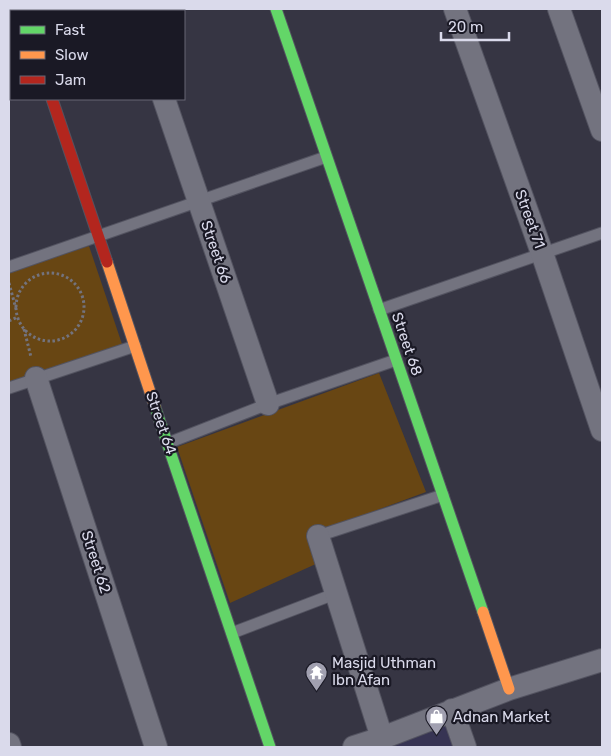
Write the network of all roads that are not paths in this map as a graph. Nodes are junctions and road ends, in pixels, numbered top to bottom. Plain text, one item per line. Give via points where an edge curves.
1 (276, 9) edge
2 (455, 9) edge
3 (559, 9) edge
4 (52, 100) edge
5 (164, 100) edge
6 (602, 130) edge
7 (326, 156) junction
8 (198, 201) junction
9 (602, 233) edge
10 (98, 236) junction
11 (542, 253) junction
12 (9, 267) edge
13 (379, 310) junction
14 (135, 346) junction
15 (396, 360) junction
16 (36, 378) junction
17 (9, 388) edge
18 (268, 404) junction
19 (602, 430) edge
20 (168, 443) junction
21 (442, 495) junction
22 (318, 536) joint
23 (337, 593) junction
24 (232, 633) junction
25 (601, 665) edge
26 (509, 689) junction
27 (452, 710) junction
28 (382, 738) junction
29 (156, 747) edge
30 (270, 747) edge
31 (354, 747) edge
32 (465, 747) edge

1 - 7 street, Street 68
2 - 11 street, Street 71
3 - 6 street
4 - 10 street, Street 64
5 - 8 street, Street 66
7 - 8 lane
7 - 13 street, Street 68
8 - 10 lane
8 - 18 street, Street 66
9 - 11 lane
10 - 12 lane
10 - 14 street, Street 64
11 - 13 lane
11 - 19 street, Street 71
13 - 15 street, Street 68
14 - 16 lane
14 - 20 street, Street 64
15 - 18 lane
15 - 21 street, Street 68
16 - 17 lane
16 - 29 street, Street 62
18 - 20 lane
20 - 24 street, Street 64
21 - 22 lane
21 - 26 street, Street 68
22 - 23 street
23 - 24 lane
23 - 28 street
24 - 30 street, Street 64
25 - 26 street
26 - 27 street
27 - 28 street
27 - 32 street
28 - 31 street

